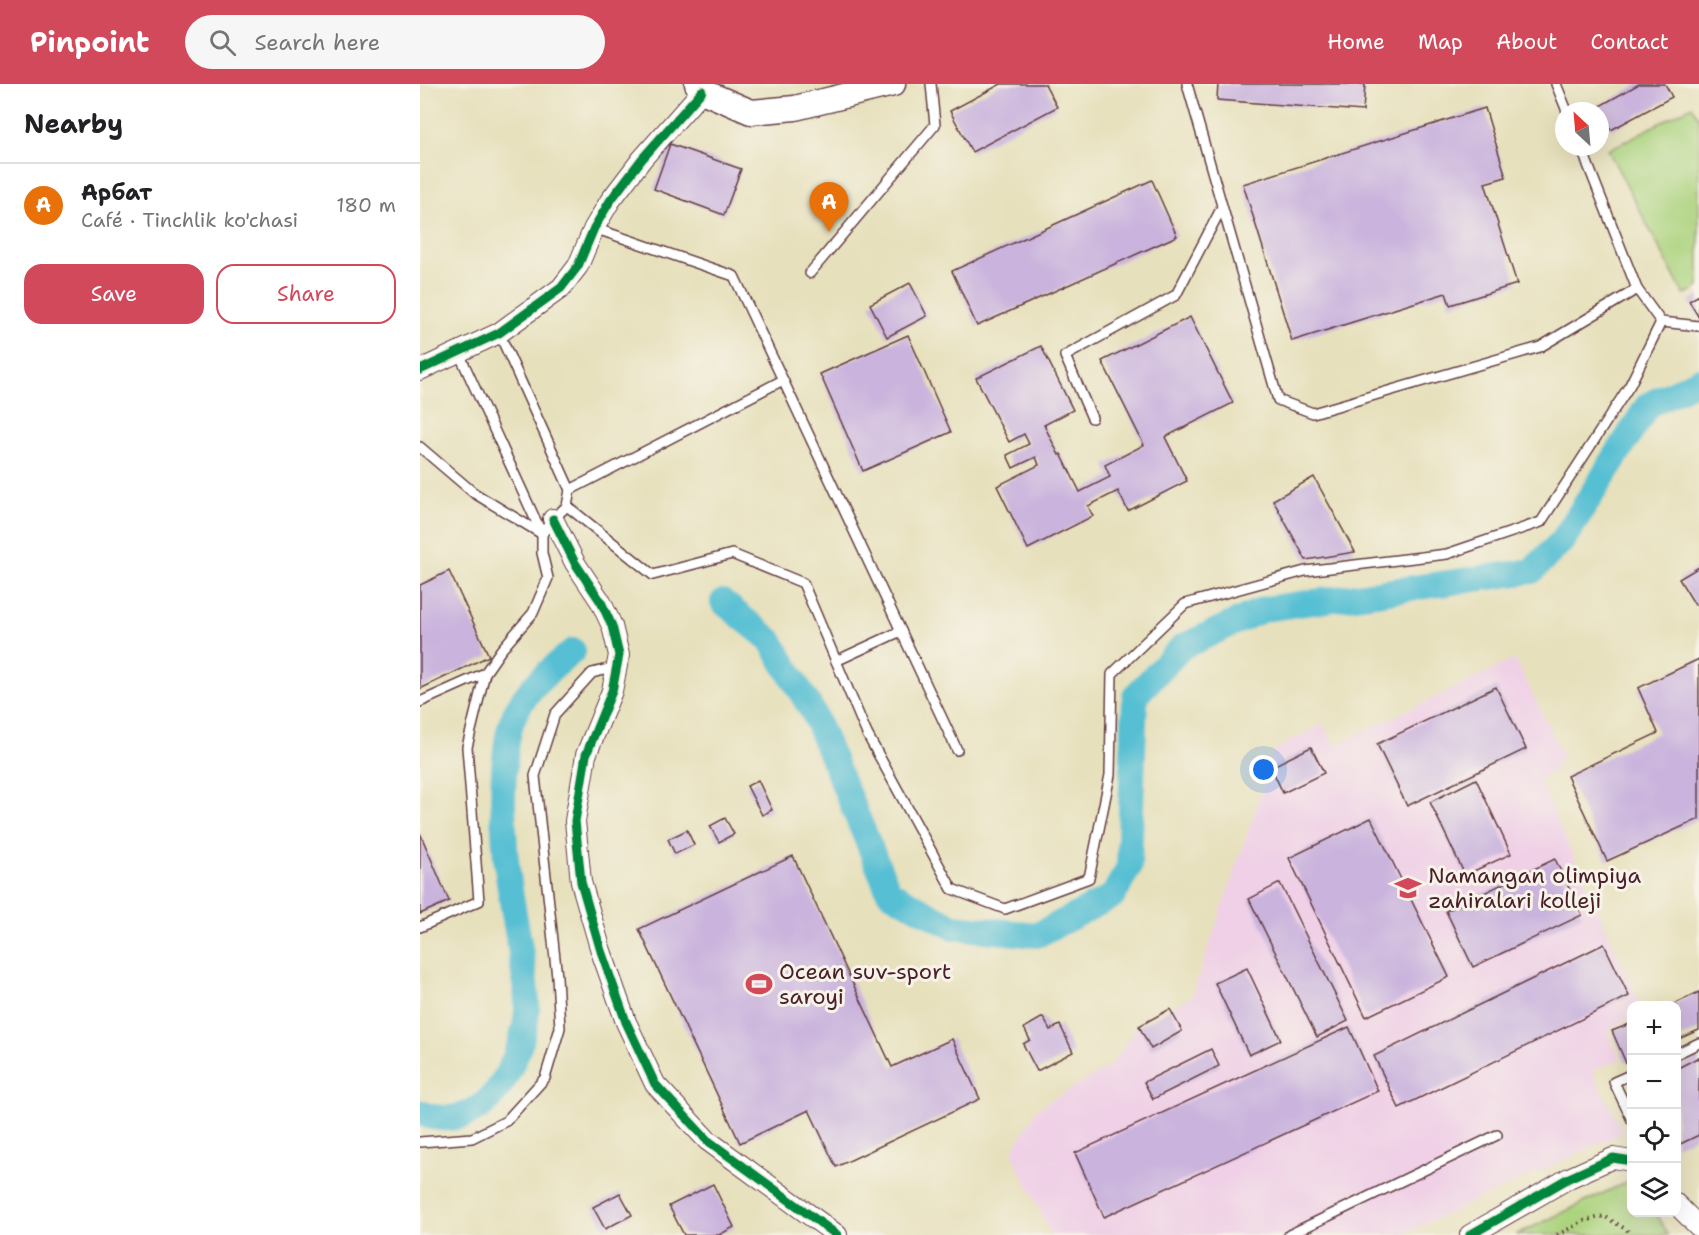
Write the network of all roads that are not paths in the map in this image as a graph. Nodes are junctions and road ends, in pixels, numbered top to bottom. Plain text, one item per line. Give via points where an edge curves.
1 (932, 84) edge
2 (1187, 84) edge
3 (1556, 84) edge
4 (878, 86) edge
5 (700, 87) edge
6 (1563, 102) edge
7 (1585, 156) edge
8 (1222, 207) junction
9 (594, 228) junction
10 (810, 273) dead end
11 (1637, 289) junction
12 (1661, 322) junction
13 (1699, 326) edge
14 (499, 333) junction
15 (458, 351) junction
16 (420, 370) edge
17 (783, 380) junction
18 (1092, 418) dead end
19 (420, 447) edge
20 (570, 490) junction
21 (554, 520) junction
22 (901, 631) junction
23 (617, 661) junction
24 (836, 661) junction
25 (485, 673) junction
26 (420, 702) edge
27 (957, 750) dead end
28 (420, 927) edge
29 (1699, 1043) edge
30 (1681, 1052) edge
31 (1627, 1076) edge
32 (1627, 1109) edge
33 (1497, 1135) dead end
34 (420, 1142) edge
35 (1627, 1160) edge
36 (1681, 1208) edge
37 (1699, 1227) edge
38 (837, 1235) edge
39 (1289, 1235) edge
40 (1470, 1235) edge

1 - 10 lane via 935,125
2 - 8 lane
3 - 6 lane
4 - 5 street via 795,108 751,112
5 - 9 street via 610,201
7 - 11 lane
8 - 11 lane via 1278,400 1313,413 1540,347
8 - 18 lane via 1176,295 1065,356
9 - 14 street via 578,266 561,288
9 - 17 lane via 734,276
11 - 12 lane
12 - 13 lane
12 - 24 lane via 1630,385 1541,522 1447,554 1305,571 1185,604 1112,674 1110,775 1089,878 1005,909 952,889 867,734
14 - 15 street
14 - 20 lane
15 - 16 street
15 - 21 lane
17 - 20 lane
17 - 22 lane
19 - 21 lane via 474,493
20 - 21 lane
21 - 23 street via 612,626
21 - 24 lane via 653,575 732,554 803,583
21 - 25 lane via 542,553 548,579 533,613
22 - 24 lane
22 - 27 lane
23 - 34 lane via 592,673 555,714 535,776 560,1028 545,1078 506,1121 472,1138
23 - 38 street via 612,691 586,756 575,821 581,882 626,1022 655,1084 707,1140
25 - 26 lane
25 - 28 lane via 467,747 479,901
29 - 30 lane
31 - 32 lane via 1614,1082
33 - 39 lane
35 - 40 street via 1613,1158 1569,1178
36 - 37 street

